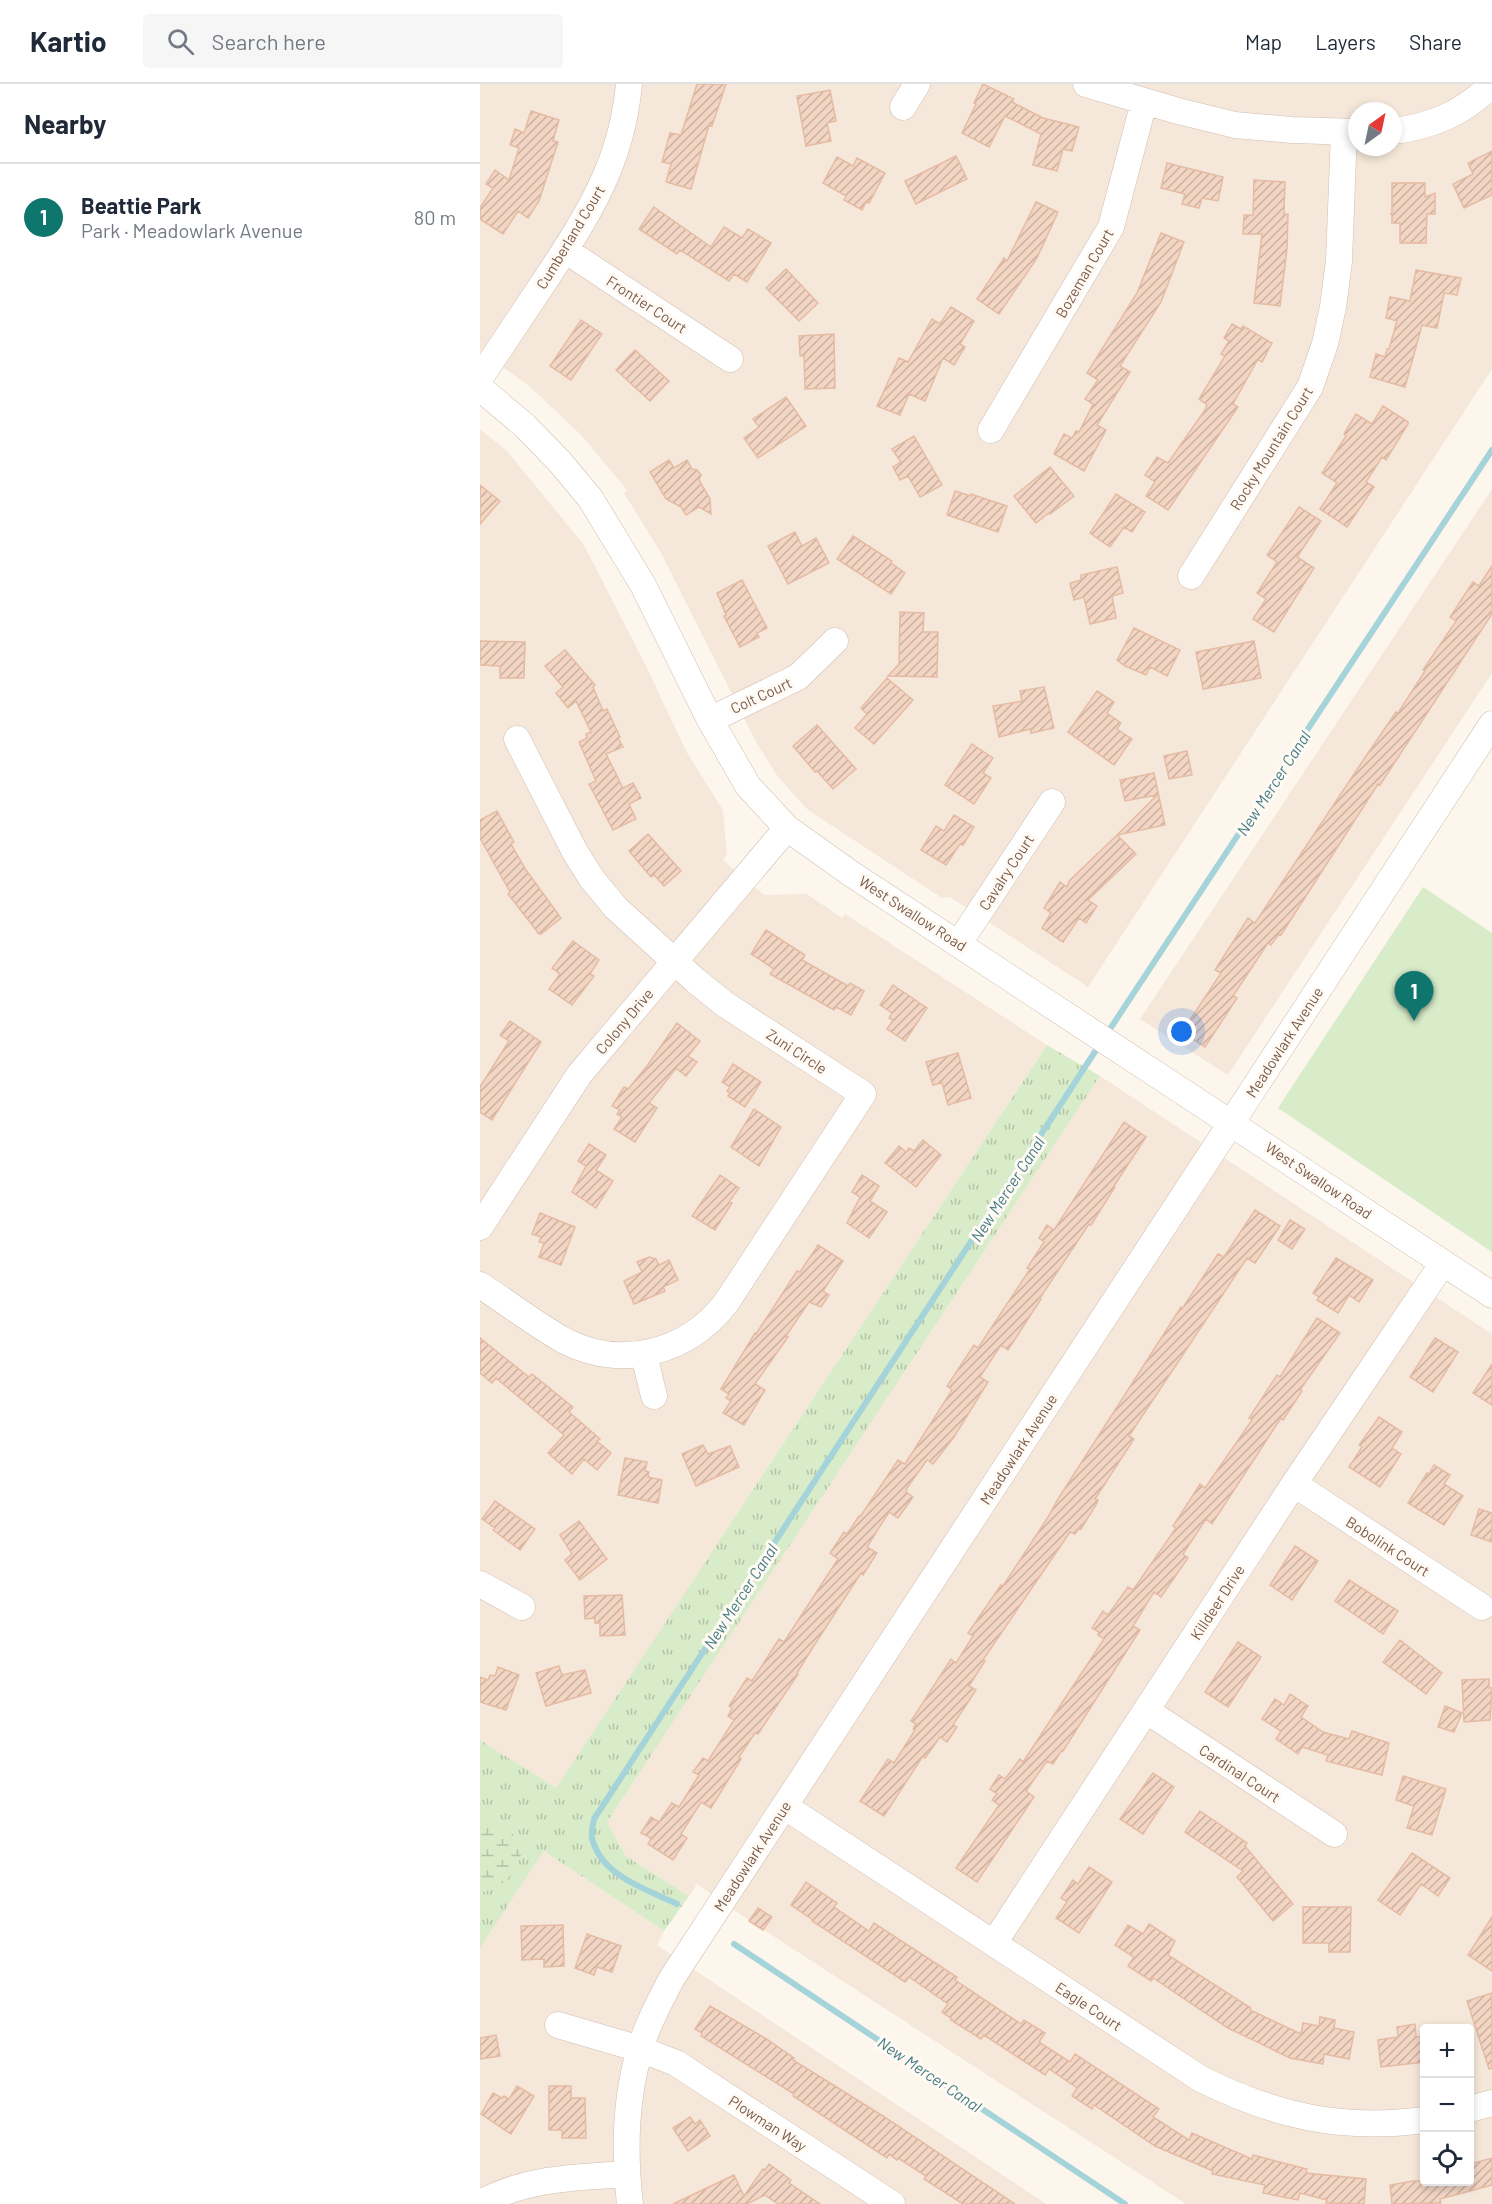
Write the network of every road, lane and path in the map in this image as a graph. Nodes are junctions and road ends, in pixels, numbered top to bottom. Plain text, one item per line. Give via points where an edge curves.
1 (629, 84) edge
2 (917, 84) edge
3 (1086, 84) edge
4 (1492, 85) edge
5 (1144, 102) junction
6 (903, 107) dead end
7 (1402, 130) edge
8 (1348, 132) edge
9 (1349, 156) edge
10 (565, 250) junction
11 (730, 359) dead end
12 (480, 378) edge
13 (480, 388) edge
14 (991, 430) dead end
15 (1191, 576) dead end
16 (835, 641) dead end
17 (710, 720) junction
18 (1492, 724) edge
19 (517, 739) dead end
20 (1053, 802) dead end
21 (787, 828) junction
22 (959, 943) junction
23 (674, 962) junction
24 (1231, 1122) junction
25 (480, 1227) edge
26 (1443, 1263) junction
27 (480, 1285) edge
28 (1492, 1295) edge
29 (644, 1355) junction
30 (654, 1396) dead end
31 (1294, 1484) junction
32 (480, 1584) edge
33 (522, 1607) dead end
34 (1482, 1607) dead end
35 (1147, 1711) junction
36 (784, 1806) junction
37 (1334, 1834) dead end
38 (994, 1943) junction
39 (558, 2025) dead end
40 (640, 2049) junction
41 (1492, 2103) edge
42 (1474, 2108) edge
43 (1420, 2121) edge
44 (627, 2174) junction
45 (480, 2203) edge
46 (888, 2203) edge
47 (630, 2204) edge

1 - 10 street, Cumberland Court via 624,124 613,160
2 - 6 street
3 - 5 street
4 - 7 street via 1441,120
5 - 8 street via 1235,125
5 - 14 street, Bozeman Court via 1111,227
9 - 15 street, Rocky Mountain Court via 1333,307 1310,387
10 - 11 street, Frontier Court
10 - 12 street, Cumberland Court
13 - 17 street, West Swallow Road via 532,433 590,498 643,585
16 - 17 street, Colt Court via 798,677
17 - 21 street, West Swallow Road via 748,786
18 - 24 street, Meadowlark Avenue
19 - 23 street, Zuni Circle via 592,879 616,908
20 - 22 street, Cavalry Court
21 - 22 street, West Swallow Road
21 - 23 street, Colony Drive
22 - 24 street, West Swallow Road
23 - 25 street, Colony Drive via 579,1076
23 - 29 street, Zuni Circle via 726,1005 863,1094 718,1313 684,1340
24 - 26 street, West Swallow Road
24 - 36 street, Meadowlark Avenue
26 - 28 street, West Swallow Road
26 - 31 street, Killdeer Drive
27 - 29 street, Zuni Circle via 584,1349
29 - 30 street
31 - 34 street, Bobolink Court
31 - 35 street, Killdeer Drive
32 - 33 street
35 - 37 street, Cardinal Court
35 - 38 street, Killdeer Drive
36 - 38 street, Eagle Court
36 - 40 street, Meadowlark Avenue via 672,1978
38 - 43 street, Eagle Court via 1201,2079 1239,2098 1279,2112 1320,2120 1356,2124
39 - 40 street, Plowman Way
40 - 44 street, Meadowlark Avenue via 627,2114
40 - 46 street, Plowman Way via 676,2063
41 - 42 street
44 - 45 street via 558,2178 522,2185
44 - 47 street, Meadowlark Avenue

